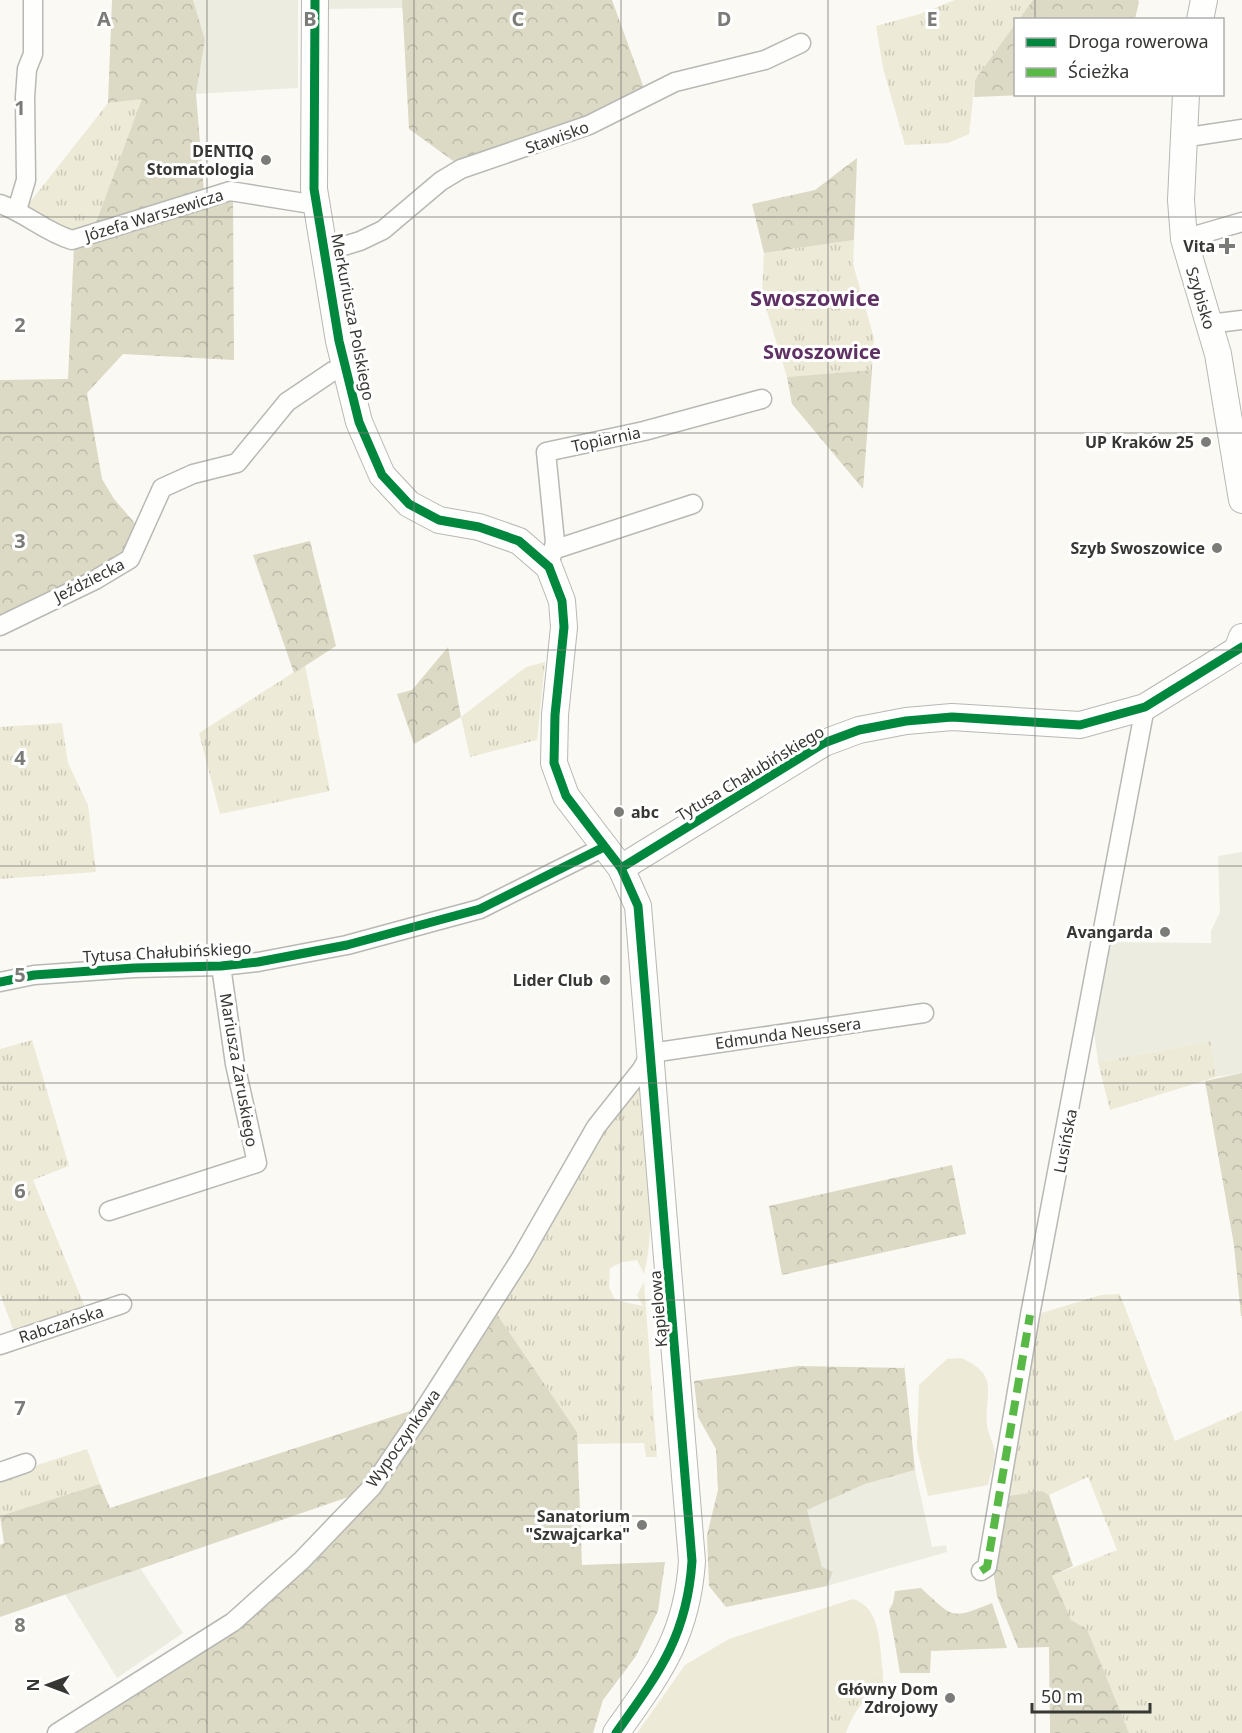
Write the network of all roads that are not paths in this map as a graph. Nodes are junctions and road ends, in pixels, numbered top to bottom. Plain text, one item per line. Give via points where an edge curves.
1 (33, 0) edge
2 (315, 0) edge
3 (1204, 0) edge
4 (1200, 18) edge
5 (801, 43) dead end
6 (1186, 96) edge
7 (1242, 129) edge
8 (1182, 138) junction
9 (317, 205) junction
10 (8, 207) edge
11 (1242, 222) edge
12 (1184, 239) junction
13 (324, 252) junction
14 (1242, 320) edge
15 (1209, 324) junction
16 (345, 367) junction
17 (762, 399) dead end
18 (1242, 500) edge
19 (693, 504) dead end
20 (551, 559) junction
21 (0, 626) edge
22 (1240, 644) edge
23 (1145, 707) junction
24 (604, 847) junction
25 (621, 868) junction
26 (221, 966) junction
27 (0, 982) edge
28 (924, 1013) dead end
29 (651, 1053) junction
30 (109, 1210) dead end
31 (123, 1304) dead end
32 (0, 1345) edge
33 (26, 1463) dead end
34 (0, 1472) edge
35 (981, 1571) dead end
36 (57, 1733) edge
37 (616, 1733) edge

1 - 10 street via 33,54 27,69 25,97 26,180
2 - 9 street, Merkuriusza Polskiego
3 - 4 street
5 - 13 street, Stawisko via 765,60 675,82 589,126 461,169 383,230
6 - 8 street, Szybisko
7 - 8 street
8 - 12 street, Szybisko
9 - 10 street, Józefa Warszewicza via 230,191 72,240 51,233
9 - 13 street, Merkuriusza Polskiego
11 - 12 street
12 - 15 street, Szybisko
13 - 16 street, Merkuriusza Polskiego
14 - 15 street
15 - 18 street, Szybisko via 1218,354
16 - 20 street, Merkuriusza Polskiego via 359,422 382,475 409,504 439,520 479,527 519,541
16 - 21 street, Jeździecka via 287,402 237,463 193,474 162,488 130,559
17 - 20 street, Topiarnia via 546,452 555,542
19 - 20 street
20 - 24 street, Merkuriusza Polskiego via 564,627 554,763 566,796
22 - 23 street, Tytusa Chałubińskiego
23 - 25 street, Tytusa Chałubińskiego via 1080,725 951,717 859,730 824,743
23 - 35 street, Lusińska via 1030,1315 987,1567
24 - 25 street, Merkuriusza Polskiego
24 - 26 street, Tytusa Chałubińskiego via 480,909 347,945
25 - 29 street, Kąpielowa via 638,906
26 - 27 street, Tytusa Chałubińskiego via 22,976
26 - 30 street, Mariusza Zaruskiego via 235,1064 256,1163
28 - 29 street, Edmunda Neussera
29 - 36 street, Wypoczynkowa via 596,1126 521,1258 372,1486 302,1560 233,1622
29 - 37 street, Kąpielowa via 692,1562 689,1591 674,1643
31 - 32 street, Rabczańska
33 - 34 street

